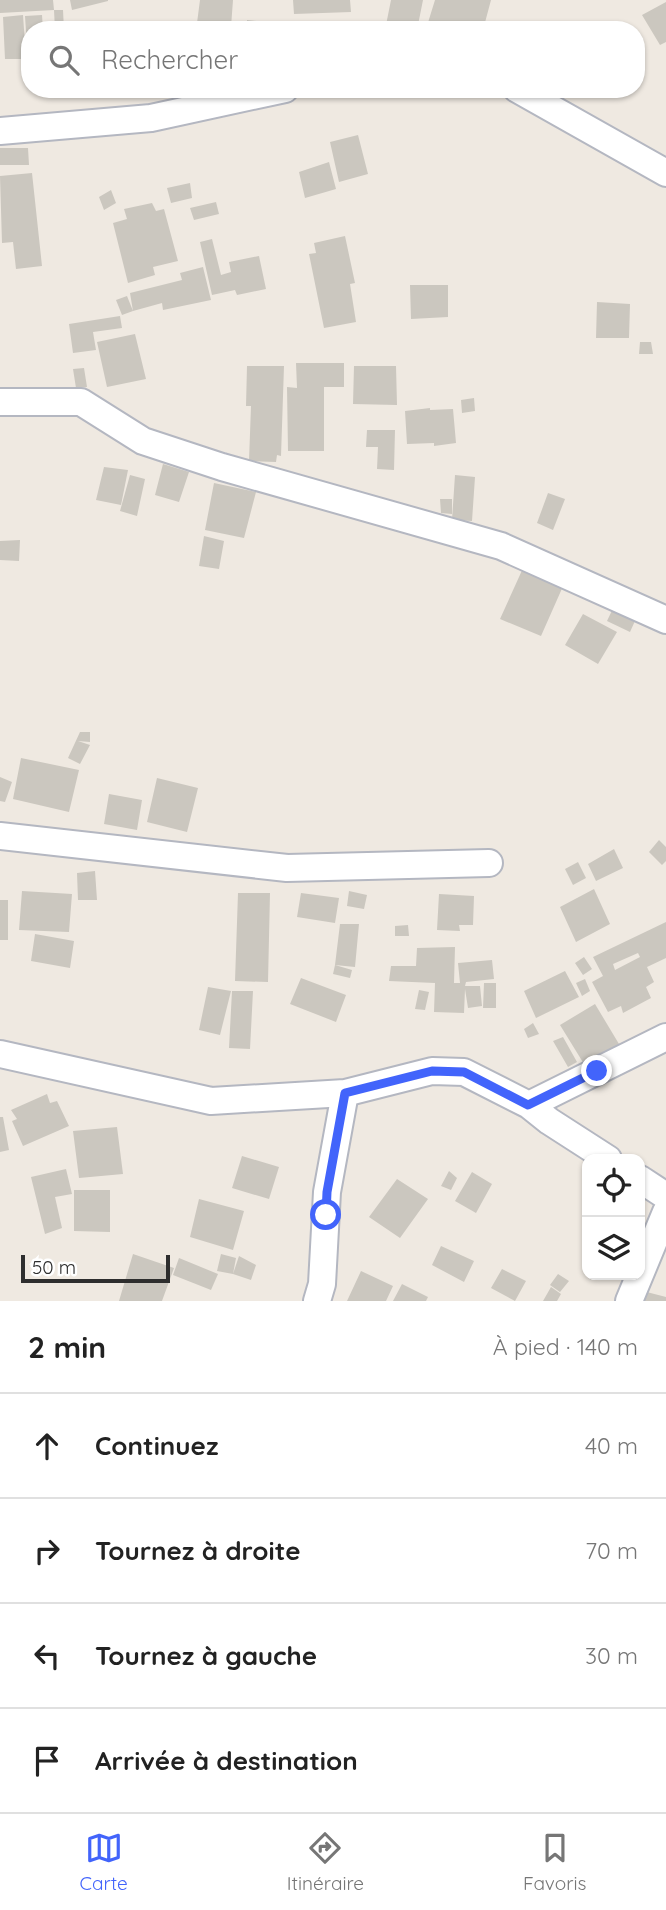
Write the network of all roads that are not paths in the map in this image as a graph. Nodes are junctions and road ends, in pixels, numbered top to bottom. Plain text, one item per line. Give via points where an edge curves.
1 (243, 98) edge
2 (533, 98) edge
3 (0, 131) edge
4 (666, 173) edge
5 (0, 402) edge
6 (666, 620) edge
7 (0, 836) edge
8 (489, 863) dead end
9 (666, 1037) edge
10 (0, 1054) edge
11 (345, 1093) junction
12 (528, 1105) junction
13 (600, 1154) edge
14 (645, 1183) edge
15 (666, 1196) edge
16 (666, 1212) edge
17 (317, 1301) edge
18 (629, 1301) edge

1 - 3 street via 151,118
2 - 4 street
5 - 6 street via 81,402 143,441 501,546
7 - 8 street via 287,868
9 - 12 street
10 - 11 street via 211,1101
11 - 12 street via 432,1071 464,1072
11 - 17 street via 327,1192
12 - 13 street
14 - 15 street
16 - 18 street

